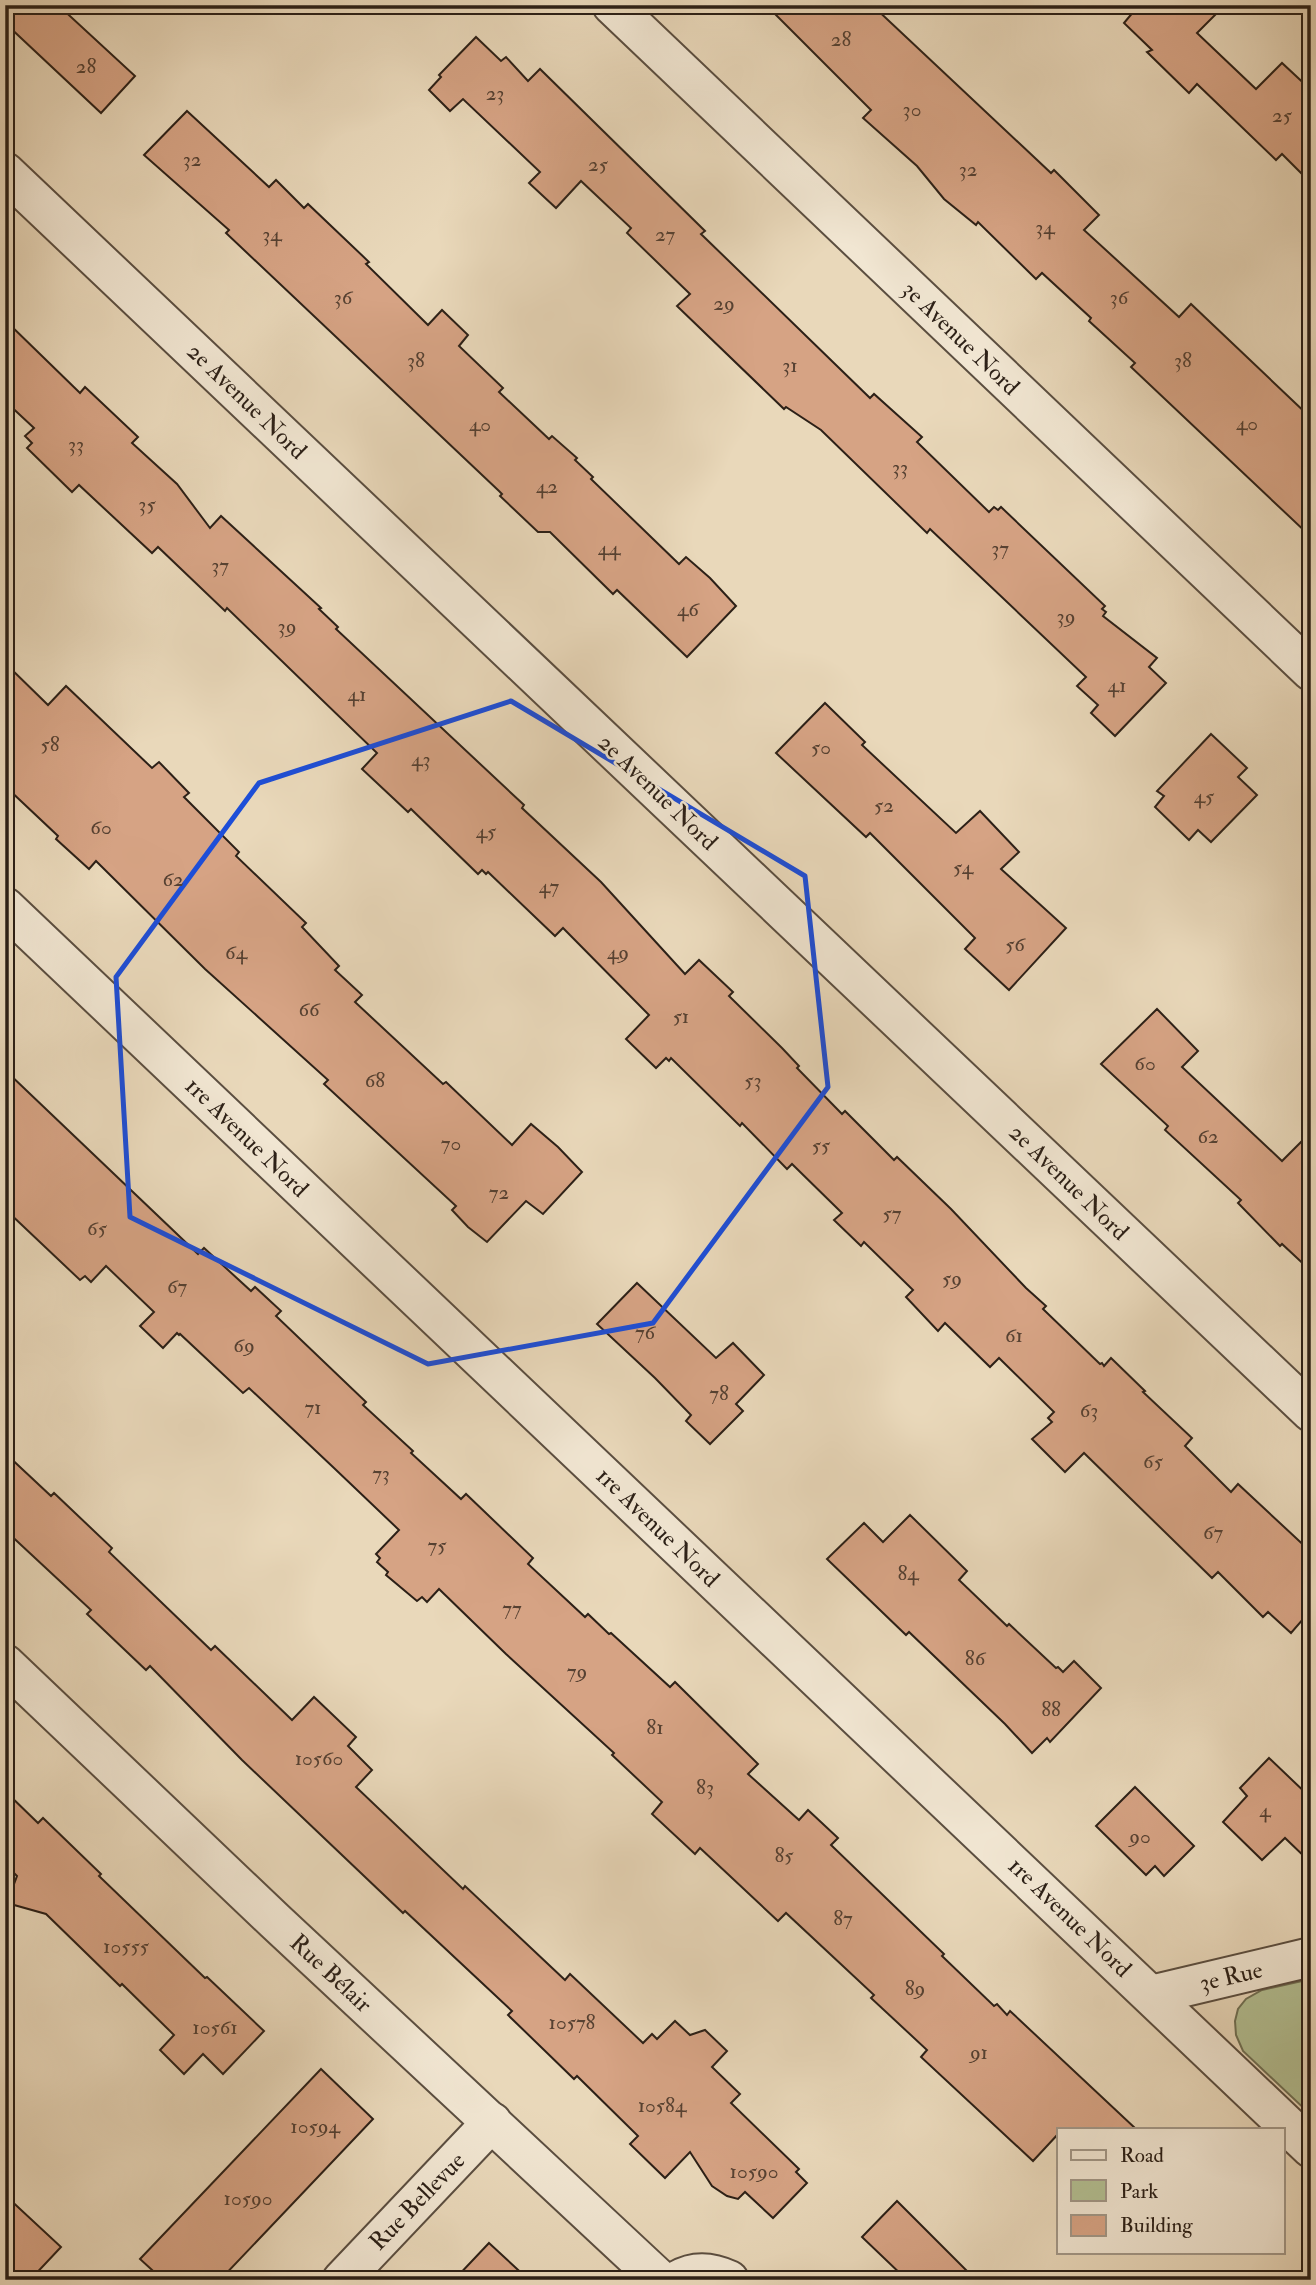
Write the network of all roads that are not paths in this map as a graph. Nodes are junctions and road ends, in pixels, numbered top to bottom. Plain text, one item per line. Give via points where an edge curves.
1 (612, 5) edge
2 (5, 172) edge
3 (1311, 671) edge
4 (5, 907) edge
5 (1311, 1412) edge
6 (5, 1664) edge
7 (1311, 1957) edge
8 (1151, 1995) junction
9 (492, 2122) junction
10 (1311, 2148) edge
11 (341, 2280) edge
12 (660, 2280) edge
13 (678, 2280) edge
14 (729, 2280) edge

1 - 3 street, 3e Avenue Nord
2 - 5 street, 2e Avenue Nord
4 - 8 street, 1re Avenue Nord
6 - 9 street, Rue Bélair
7 - 8 street, 3e Rue
8 - 10 street, 1re Avenue Nord
9 - 11 street, Rue Bellevue
9 - 12 street, Rue Bélair
13 - 14 street via 712,2273

